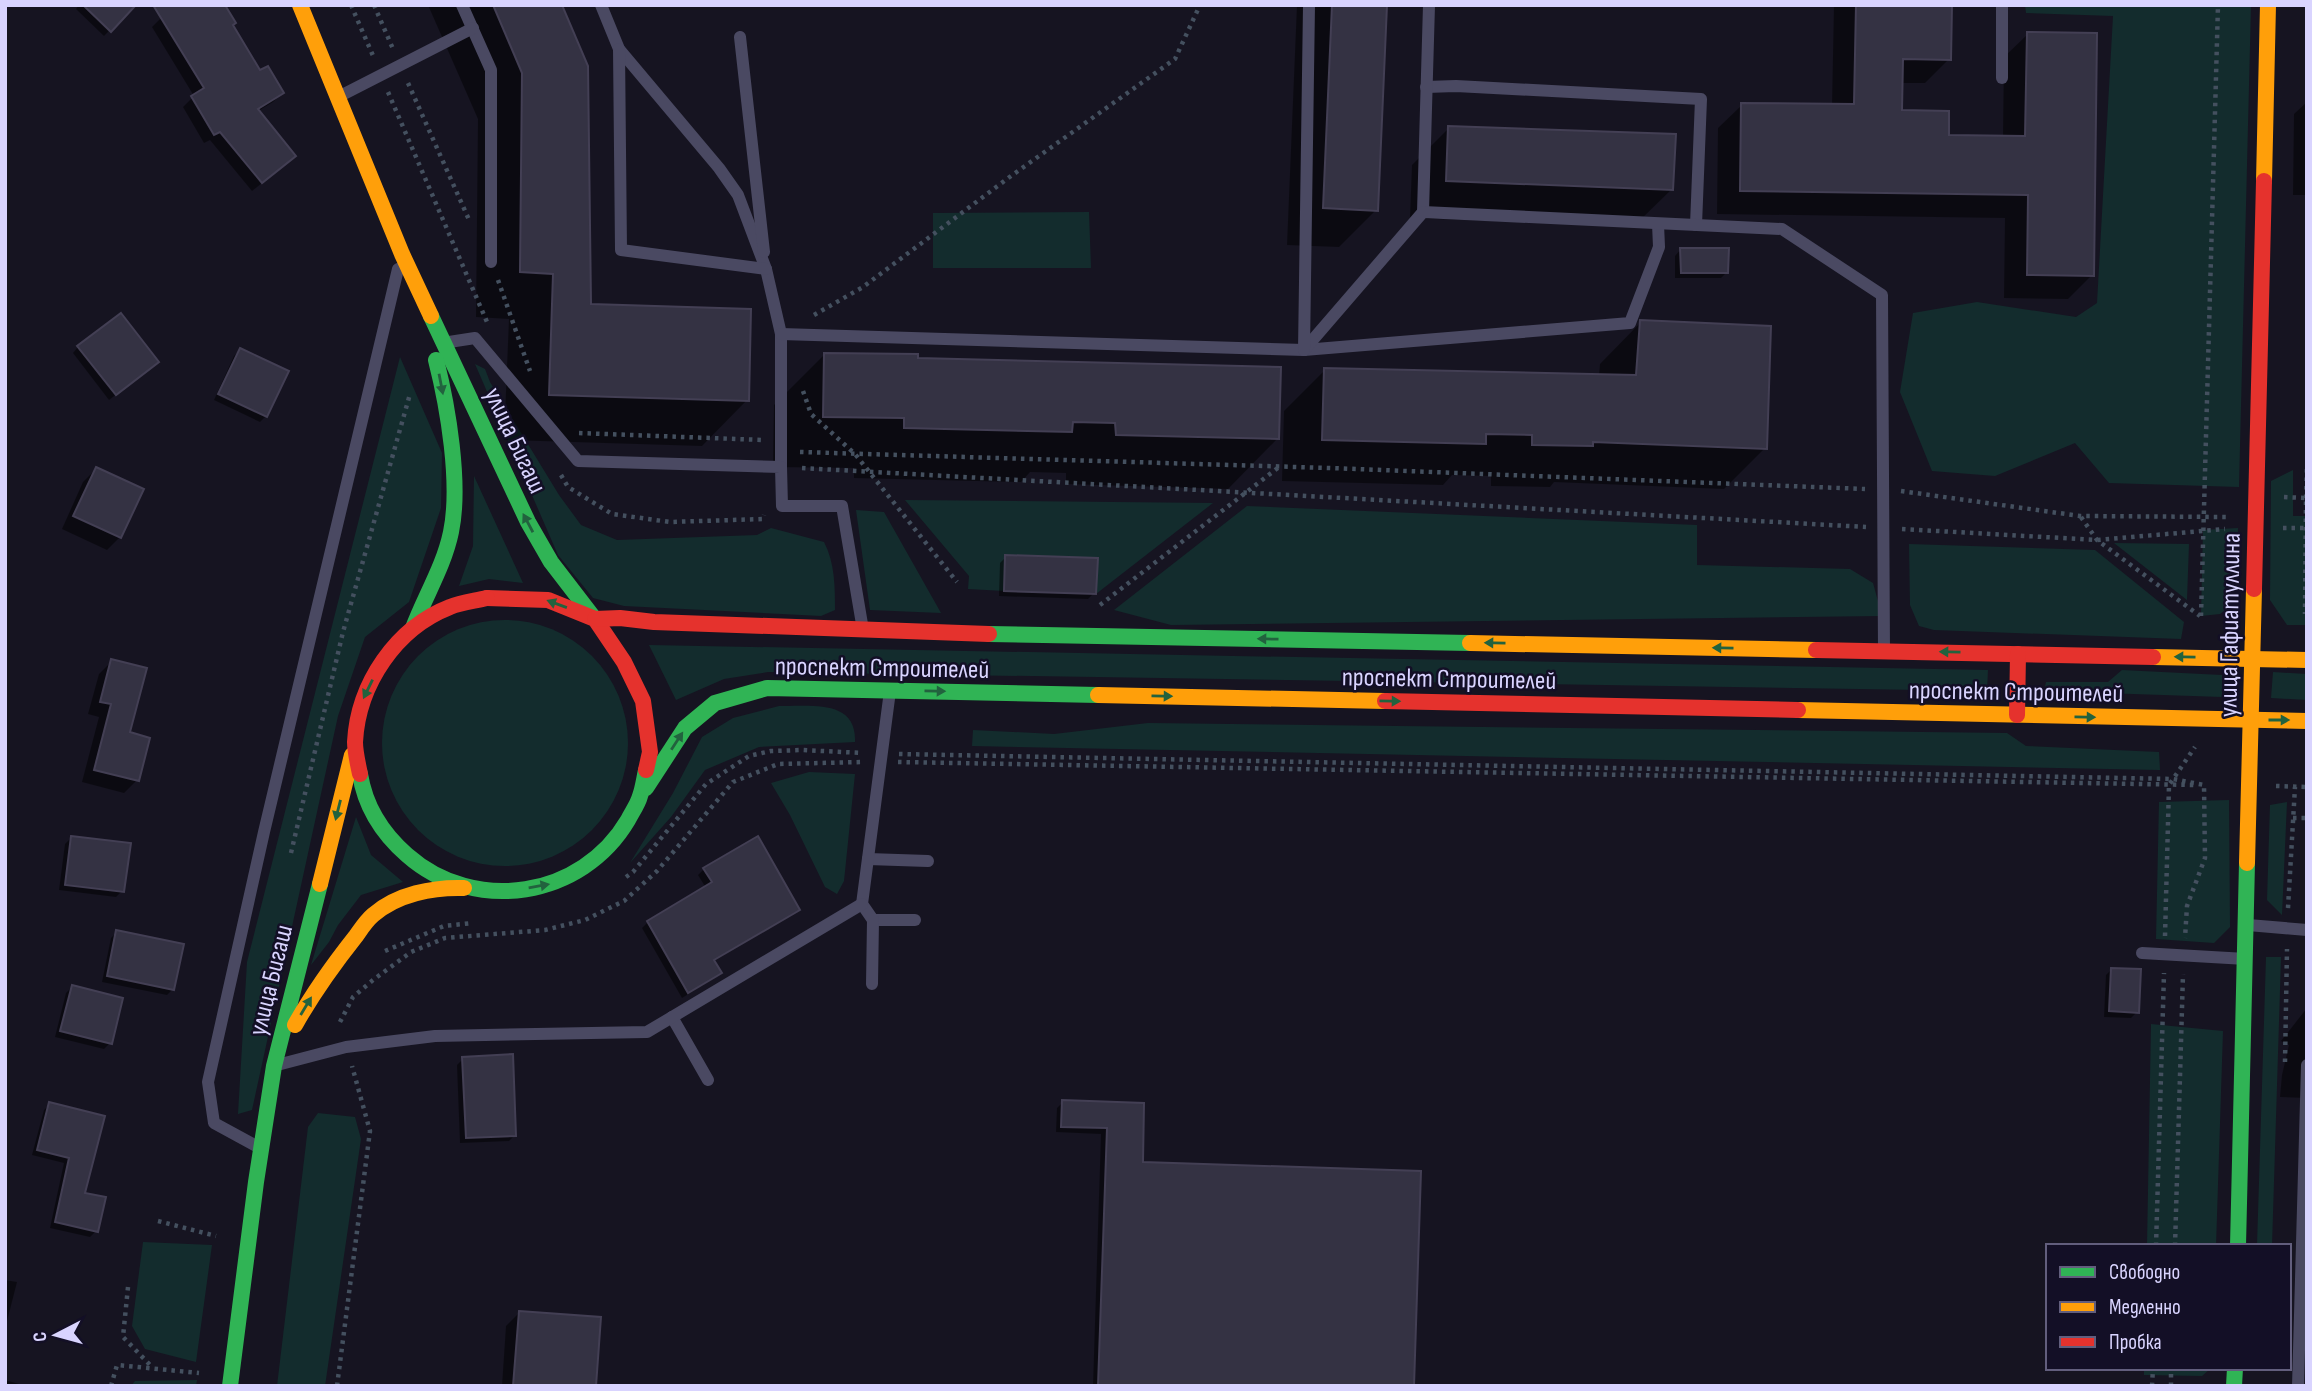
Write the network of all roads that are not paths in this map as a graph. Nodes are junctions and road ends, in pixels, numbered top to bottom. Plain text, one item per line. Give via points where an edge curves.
1 (300, 5) edge
2 (462, 5) edge
3 (601, 5) edge
4 (1309, 5) edge
5 (1429, 5) edge
6 (2002, 5) edge
7 (2268, 5) edge
8 (473, 28) junction
9 (740, 37) dead end
10 (619, 49) junction
11 (2002, 78) dead end
12 (1426, 87) junction
13 (338, 97) junction
14 (1423, 212) junction
15 (1658, 224) junction
16 (1696, 225) junction
17 (402, 254) junction
18 (491, 262) road end
19 (766, 270) junction
20 (411, 271) junction
21 (781, 334) junction
22 (444, 343) junction
23 (1304, 350) junction
24 (780, 467) junction
25 (595, 619) junction
26 (413, 628) junction
27 (863, 630) junction
28 (1884, 651) junction
29 (2018, 654) junction
30 (2253, 659) junction
31 (2307, 660) edge
32 (890, 690) junction
33 (2017, 715) junction
34 (2252, 720) junction
35 (2307, 721) edge
36 (355, 744) junction
37 (640, 798) junction
38 (868, 859) junction
39 (928, 861) dead end
40 (506, 892) junction
41 (862, 904) junction
42 (873, 919) junction
43 (915, 920) dead end
44 (2247, 925) junction
45 (2307, 930) edge
46 (2141, 953) dead end
47 (2246, 959) junction
48 (872, 984) dead end
49 (672, 1017) junction
50 (2307, 1065) edge
51 (274, 1066) junction
52 (708, 1080) dead end
53 (261, 1149) junction
54 (2238, 1244) edge
55 (230, 1381) edge
56 (2298, 1386) edge

1 - 13 street, улица Бигаш
2 - 8 lane
3 - 10 lane
4 - 23 lane
5 - 12 lane
6 - 11 lane
7 - 30 street, улица Гафиатуллина
8 - 13 lane
8 - 18 lane via 491,70
9 - 19 lane
10 - 19 lane via 738,195
10 - 19 lane via 621,250
12 - 14 lane
12 - 16 lane via 1701,99
13 - 17 street, улица Бигаш
14 - 15 lane
14 - 23 lane
15 - 16 lane
15 - 23 lane via 1659,247 1630,323
16 - 28 lane via 1782,229 1882,295
17 - 20 street, улица Бигаш
17 - 53 lane via 208,1082 214,1124
19 - 21 lane
20 - 22 street, улица Бигаш
20 -> 26 street, улица Бигаш via 441,378 453,481 452,530
21 - 23 lane
21 - 24 lane
22 - 24 lane via 475,338 578,461
25 -> 22 street, улица Бигаш via 551,562 528,522
24 - 27 lane via 782,506 842,506
25 -> 26 street via 548,600 487,598 450,607
25 - 27 street, проспект Строителей
25 - 37 street, улица Бигаш via 643,701 650,752
26 -> 36 street, улица Бигаш via 383,659 363,699
28 -> 27 street, проспект Строителей
29 -> 28 street, проспект Строителей
30 -> 29 street, проспект Строителей
29 - 33 street
30 - 31 street, проспект Строителей
30 - 34 street, улица Гафиатуллина
32 -> 33 street, проспект Строителей
37 -> 32 street, проспект Строителей via 685,728 715,703 767,688
32 - 38 lane
33 -> 34 street, проспект Строителей
34 -> 35 street, проспект Строителей
34 - 44 street, улица Гафиатуллина
36 - 40 street via 363,793 388,838 423,869 462,887
36 -> 51 street, улица Бигаш
40 -> 37 street, проспект Строителей via 551,884 587,866 618,836
38 - 39 lane
38 - 41 lane
51 -> 40 street, улица Бигаш via 306,1005 373,916 410,895 447,887
41 - 42 lane
41 - 49 lane
42 - 43 lane
42 - 48 lane
44 - 45 lane
44 - 47 street, улица Гафиатуллина
46 - 47 lane
47 - 54 street, улица Гафиатуллина
49 - 51 lane via 647,1032 435,1036 346,1047
49 - 52 lane
50 - 56 lane
51 - 53 street, улица Бигаш
53 - 55 street, улица Бигаш

